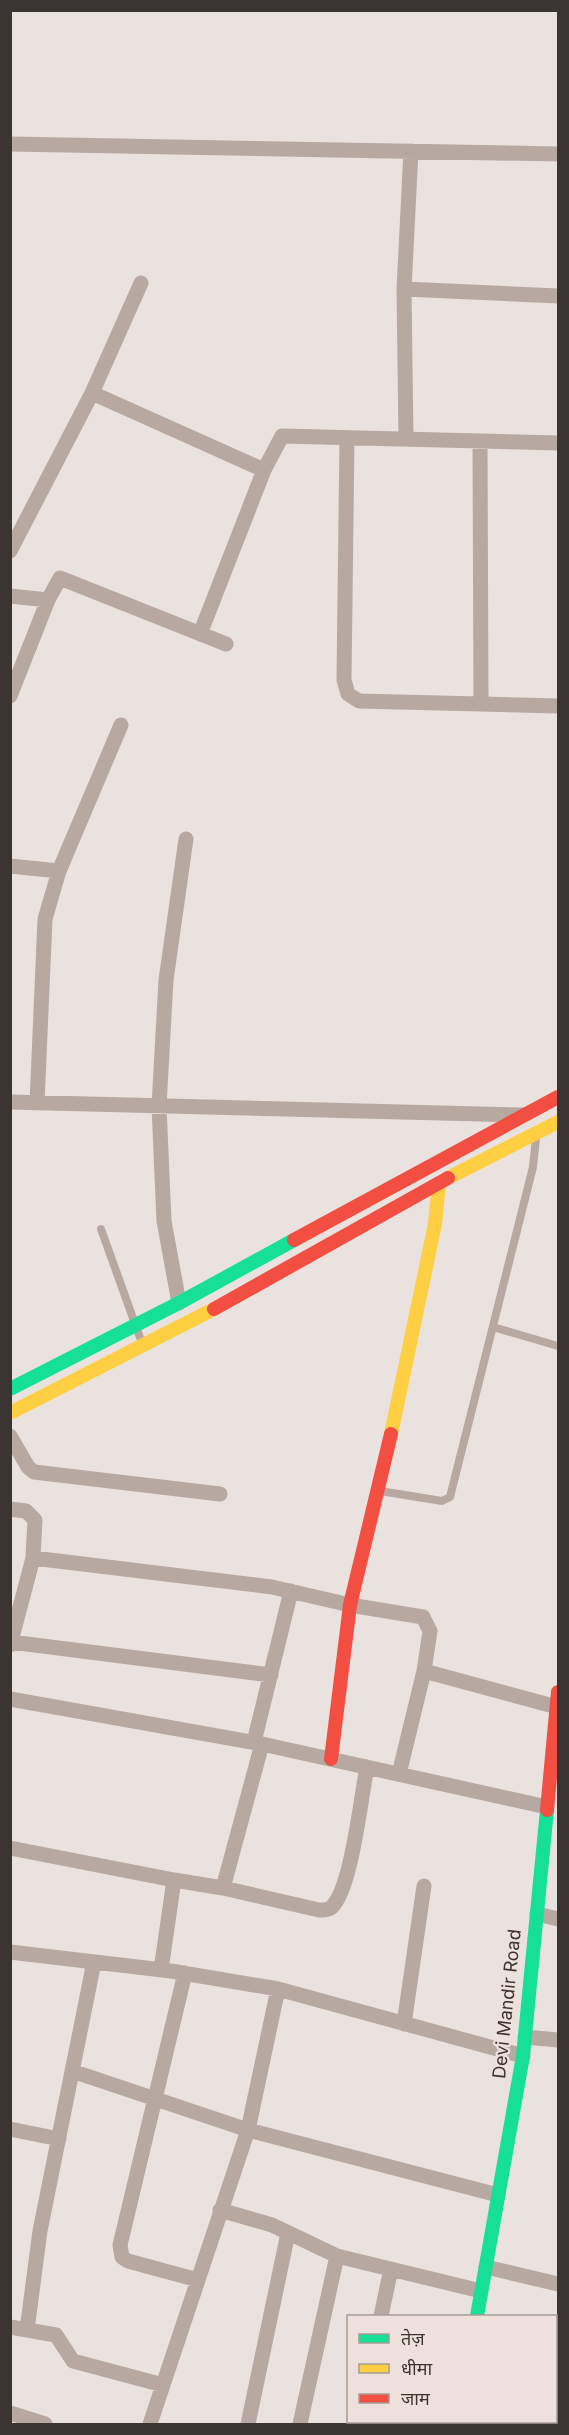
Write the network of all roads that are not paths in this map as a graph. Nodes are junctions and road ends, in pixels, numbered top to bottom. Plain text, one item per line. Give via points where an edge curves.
1 (10, 144) edge
2 (411, 152) junction
3 (558, 154) edge
4 (141, 283) dead end
5 (404, 289) junction
6 (558, 296) edge
7 (92, 393) junction
8 (347, 438) junction
9 (406, 440) junction
10 (480, 441) junction
11 (558, 443) edge
12 (264, 470) junction
13 (10, 551) edge
14 (10, 596) edge
15 (48, 600) junction
16 (200, 634) junction
17 (226, 644) dead end
18 (12, 687) edge
19 (481, 703) junction
20 (558, 706) edge
21 (121, 724) dead end
22 (186, 839) dead end
23 (10, 866) edge
24 (59, 871) junction
25 (558, 1097) edge
26 (10, 1102) edge
27 (38, 1103) junction
28 (159, 1106) junction
29 (522, 1115) junction
30 (558, 1122) edge
31 (536, 1134) junction
32 (439, 1184) junction
33 (101, 1229) dead end
34 (179, 1303) junction
35 (136, 1325) junction
36 (493, 1327) junction
37 (143, 1346) junction
38 (558, 1346) edge
39 (10, 1389) edge
40 (10, 1413) edge
41 (10, 1436) edge
42 (379, 1491) junction
43 (219, 1494) dead end
44 (10, 1509) edge
45 (33, 1558) junction
46 (291, 1591) junction
47 (350, 1605) junction
48 (11, 1643) edge
49 (424, 1671) junction
50 (271, 1675) junction
51 (10, 1699) edge
52 (558, 1700) edge
53 (556, 1739) edge
54 (258, 1743) junction
55 (331, 1759) junction
56 (367, 1767) junction
57 (399, 1774) junction
58 (547, 1807) junction
59 (10, 1848) edge
60 (174, 1880) junction
61 (424, 1886) dead end
62 (223, 1888) junction
63 (537, 1914) junction
64 (558, 1919) edge
65 (10, 1952) edge
66 (94, 1962) junction
67 (161, 1970) junction
68 (185, 1973) junction
69 (278, 1989) junction
70 (404, 2024) junction
71 (525, 2037) junction
72 (558, 2040) edge
73 (523, 2056) junction
74 (72, 2072) junction
75 (155, 2099) junction
76 (10, 2129) edge
77 (248, 2130) junction
78 (58, 2139) junction
79 (498, 2195) junction
80 (219, 2210) junction
81 (288, 2233) junction
82 (337, 2256) junction
83 (486, 2267) junction
84 (391, 2269) junction
85 (198, 2280) junction
86 (558, 2284) edge
87 (481, 2290) junction
88 (381, 2315) edge
89 (477, 2315) edge
90 (10, 2327) edge
91 (27, 2330) junction
92 (163, 2385) junction
93 (10, 2413) edge
94 (45, 2424) edge
95 (150, 2424) edge
96 (248, 2424) edge
97 (300, 2424) edge

1 - 2 street
2 - 3 street
2 - 5 street
4 - 7 street
5 - 6 street
5 - 9 street
7 - 12 street
7 - 13 street
8 - 9 street
8 - 12 street via 282,436
8 - 19 street via 344,680 348,694 359,701
9 - 10 street
10 - 11 street
10 - 19 street
12 - 16 street
14 - 15 street
15 - 16 street via 57,580 63,579
15 - 18 street
16 - 17 street
19 - 20 street
21 - 24 street
22 - 28 street via 166,980
23 - 24 street
24 - 27 street via 45,919
25 - 29 street
26 - 27 street
27 - 28 street
28 - 29 street
28 - 34 street via 164,1221
29 - 34 street
30 - 31 street
31 - 32 street
31 - 36 lane via 533,1167
32 - 37 street
32 - 42 street via 435,1224
33 - 35 lane
34 - 35 street
35 - 37 lane
35 - 39 street
36 - 38 lane
36 - 42 lane via 450,1497 442,1500
37 - 40 street
41 - 43 street via 34,1472
42 - 47 street
44 - 45 street via 26,1511 35,1520
45 - 46 street
45 - 48 street
46 - 47 street
46 - 50 street
47 - 49 street via 423,1617 430,1631
47 - 55 street
48 - 50 street
49 - 52 street
49 - 57 street
50 - 54 street
51 - 54 street
52 - 53 street, Devi Mandir Road
53 - 58 street, Devi Mandir Road
54 - 55 street
54 - 62 street
55 - 56 street
56 - 57 street
56 - 62 street via 344,1886 329,1910 319,1911
57 - 58 street
58 - 63 street, Devi Mandir Road
59 - 60 street
60 - 62 street
60 - 67 street
61 - 70 street
63 - 64 street
63 - 71 street, Devi Mandir Road
65 - 66 street
66 - 67 street
66 - 74 street
67 - 68 street
68 - 69 street
68 - 75 street
69 - 70 street
69 - 77 street
70 - 73 street
71 - 72 street
71 - 73 street, Devi Mandir Road
73 - 79 street, Devi Mandir Road
74 - 75 street
74 - 78 street
75 - 77 street
75 - 85 street via 120,2252 128,2261
76 - 78 street
77 - 79 street
77 - 80 street
78 - 91 street via 40,2231
79 - 83 street, Devi Mandir Road
80 - 81 street
80 - 85 street
81 - 82 street
81 - 96 street
82 - 84 street
82 - 97 street
83 - 86 street
83 - 87 street, Devi Mandir Road
84 - 87 street
84 - 88 street
85 - 92 street
87 - 89 street, Devi Mandir Road
90 - 91 street
91 - 92 street via 56,2336 73,2361
92 - 95 street
93 - 94 street

